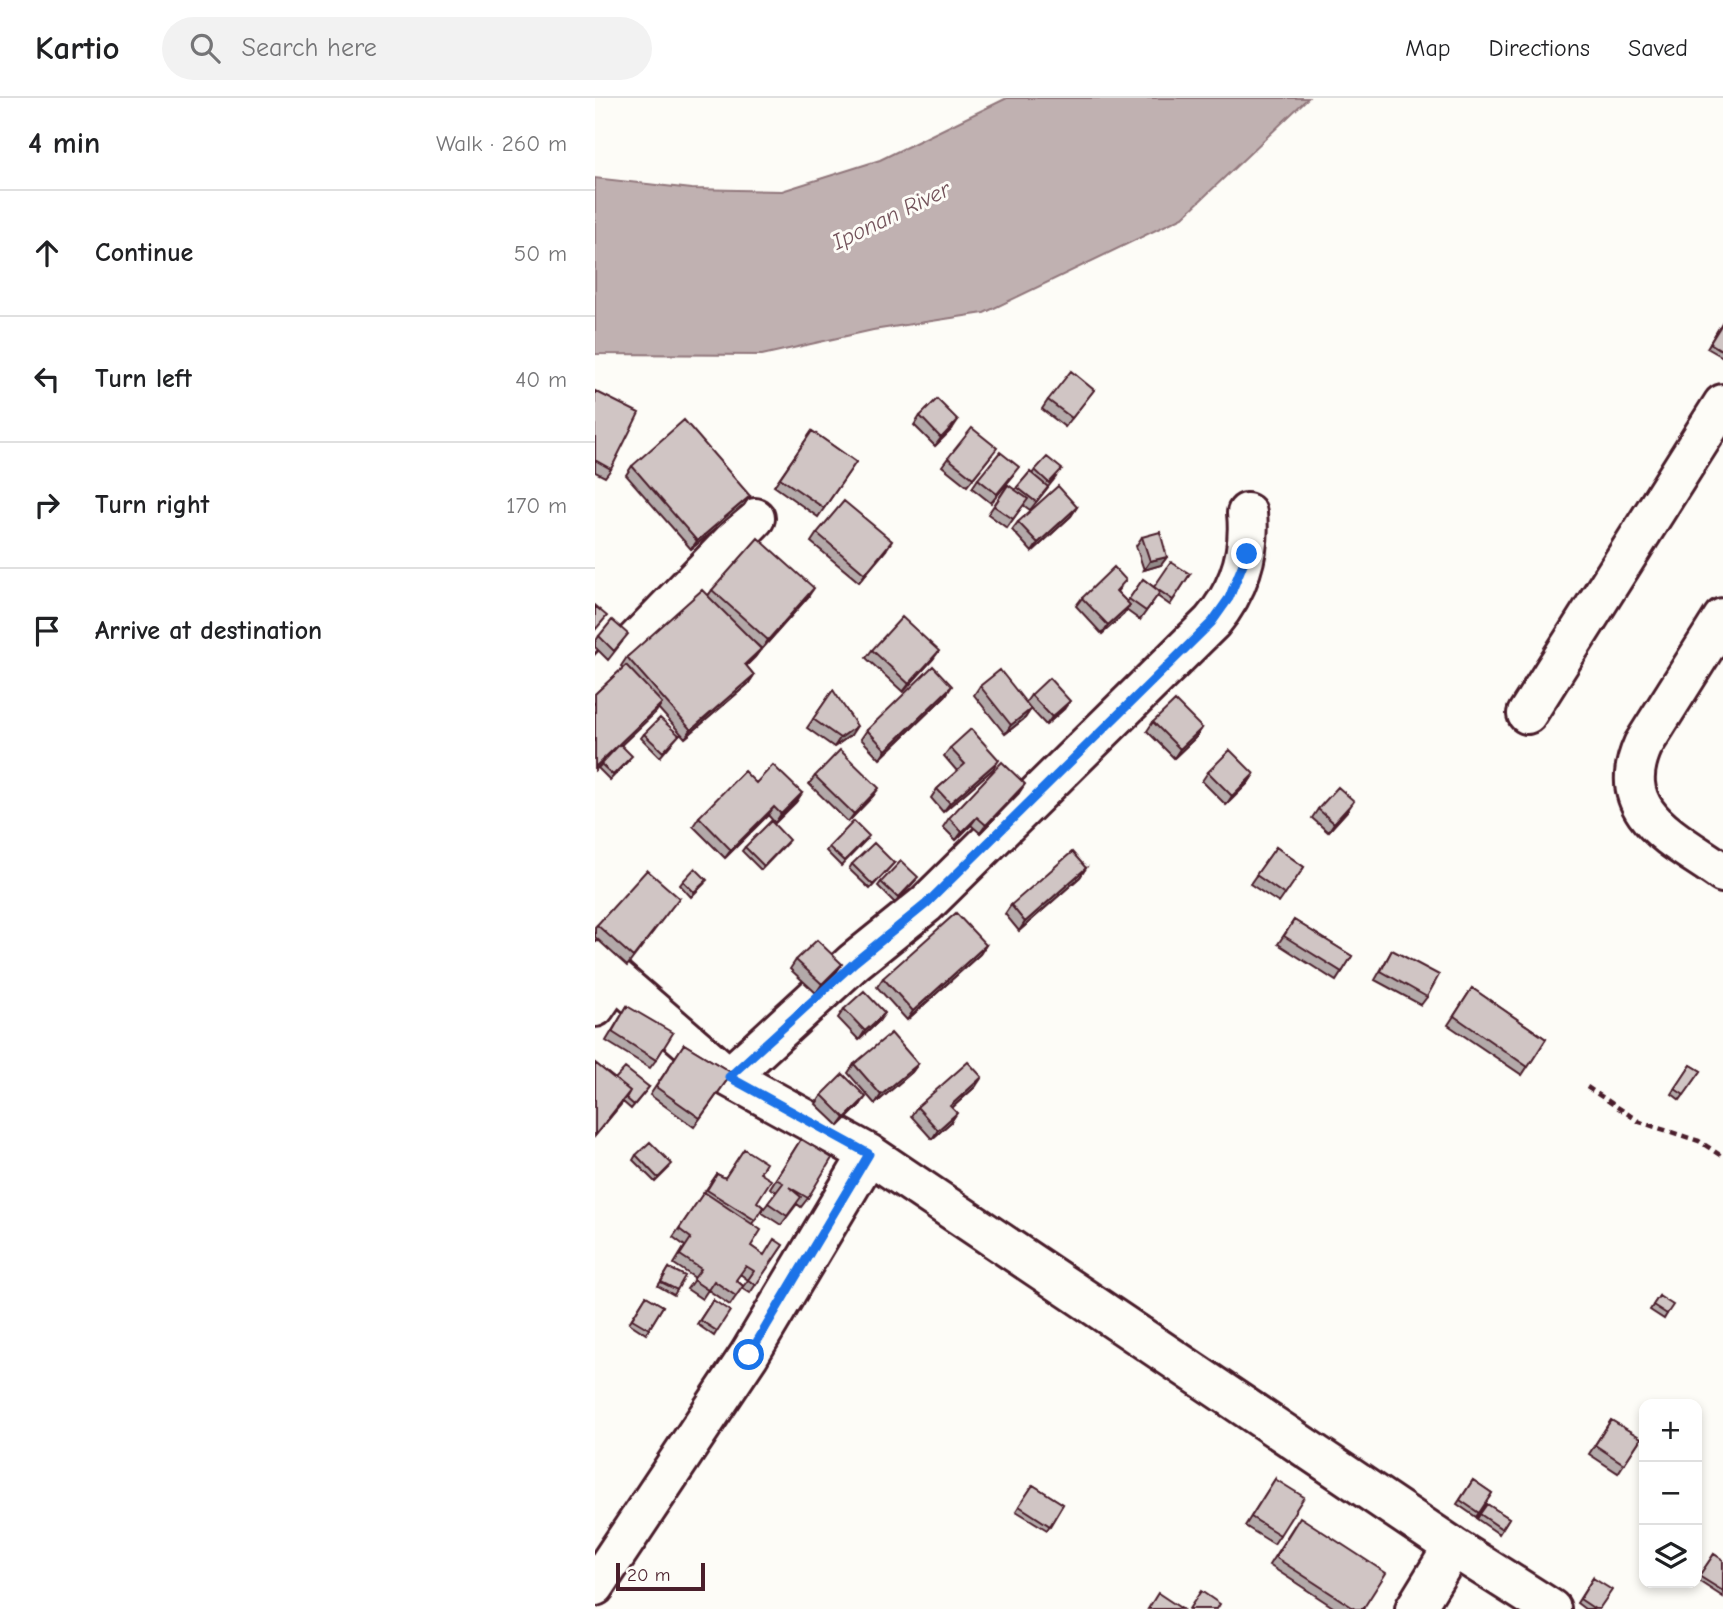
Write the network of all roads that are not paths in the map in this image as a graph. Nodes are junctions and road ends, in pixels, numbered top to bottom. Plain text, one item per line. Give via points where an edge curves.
1 (1715, 397) edge
2 (1247, 513) dead end
3 (755, 518) dead end
4 (1723, 618) edge
5 (595, 683) edge
6 (1527, 714) dead end
7 (1718, 857) edge
8 (601, 982) edge
9 (729, 1077) junction
10 (869, 1154) junction
11 (1453, 1547) junction
12 (595, 1586) edge
13 (1415, 1609) edge
14 (1551, 1609) edge

1 - 6 street
2 - 9 street via 1247,554 1229,598 1212,622 926,904
3 - 5 street
4 - 7 street via 1643,745 1634,777 1643,813 1658,827
8 - 9 street
9 - 10 street
10 - 11 street
10 - 12 street via 749,1355
11 - 13 street
11 - 14 street

